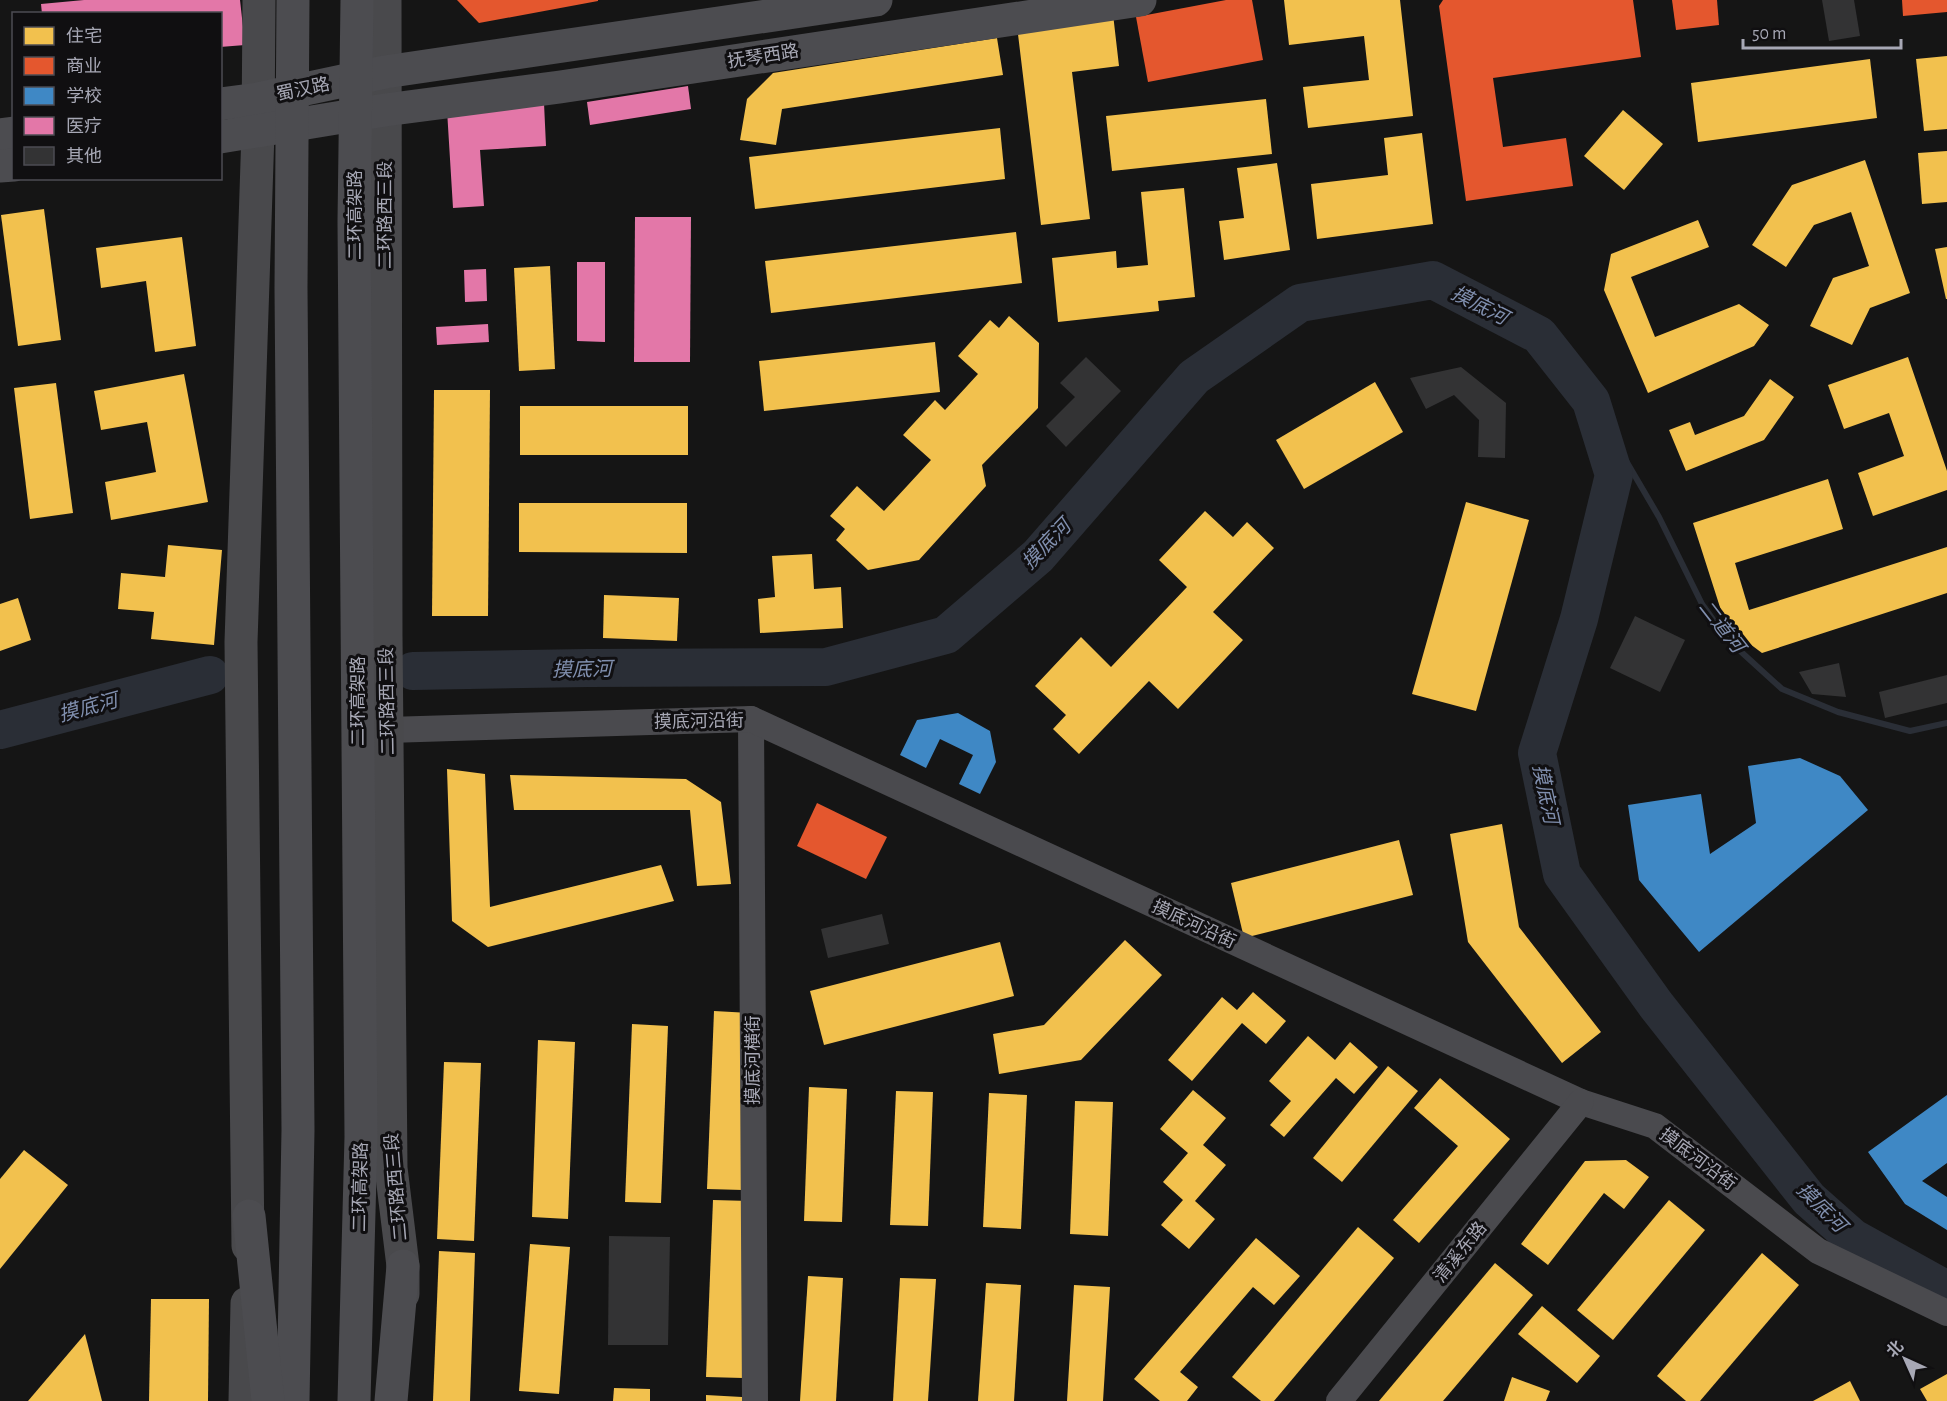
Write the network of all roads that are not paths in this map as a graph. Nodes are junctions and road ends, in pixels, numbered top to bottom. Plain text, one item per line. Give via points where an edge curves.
1 (259, 0) edge
2 (293, 0) edge
3 (357, 0) edge
4 (385, 0) edge
5 (876, 0) edge
6 (1140, 0) edge
7 (385, 72) junction
8 (258, 99) junction
9 (222, 104) edge
10 (385, 110) junction
11 (258, 132) junction
12 (222, 137) edge
13 (751, 719) junction
14 (388, 730) junction
15 (1581, 1102) junction
16 (249, 1216) junction
17 (403, 1266) junction
18 (1947, 1313) edge
19 (244, 1401) edge
20 (268, 1401) edge
21 (293, 1401) edge
22 (354, 1401) edge
23 (391, 1401) edge
24 (404, 1401) edge
25 (755, 1401) edge
26 (1339, 1401) edge

1 - 8 main road
2 - 21 main road via 291,288 298,1130
3 - 22 main road, 二环高架路 via 354,233 361,1137
4 - 7 main road, 二环路西三段
5 - 7 main road
6 - 10 main road, 抚琴西路
7 - 8 main road, 蜀汉路
7 - 10 main road, 二环路西三段
8 - 9 main road, 蜀汉路
8 - 11 main road
10 - 11 main road, 蜀汉路
10 - 14 main road, 二环路西三段
11 - 12 main road, 蜀汉路
11 - 16 main road via 242,642
13 - 14 street, 摸底河沿街
13 - 15 street, 摸底河沿街
13 - 25 street, 摸底河横街
14 - 17 main road, 二环路西三段 via 391,1168
15 - 18 street, 摸底河沿街 via 1655,1126 1818,1251
15 - 26 street, 清溪东路
16 - 19 main road
16 - 20 main road
17 - 23 main road
17 - 24 main road, 二环路西三段

